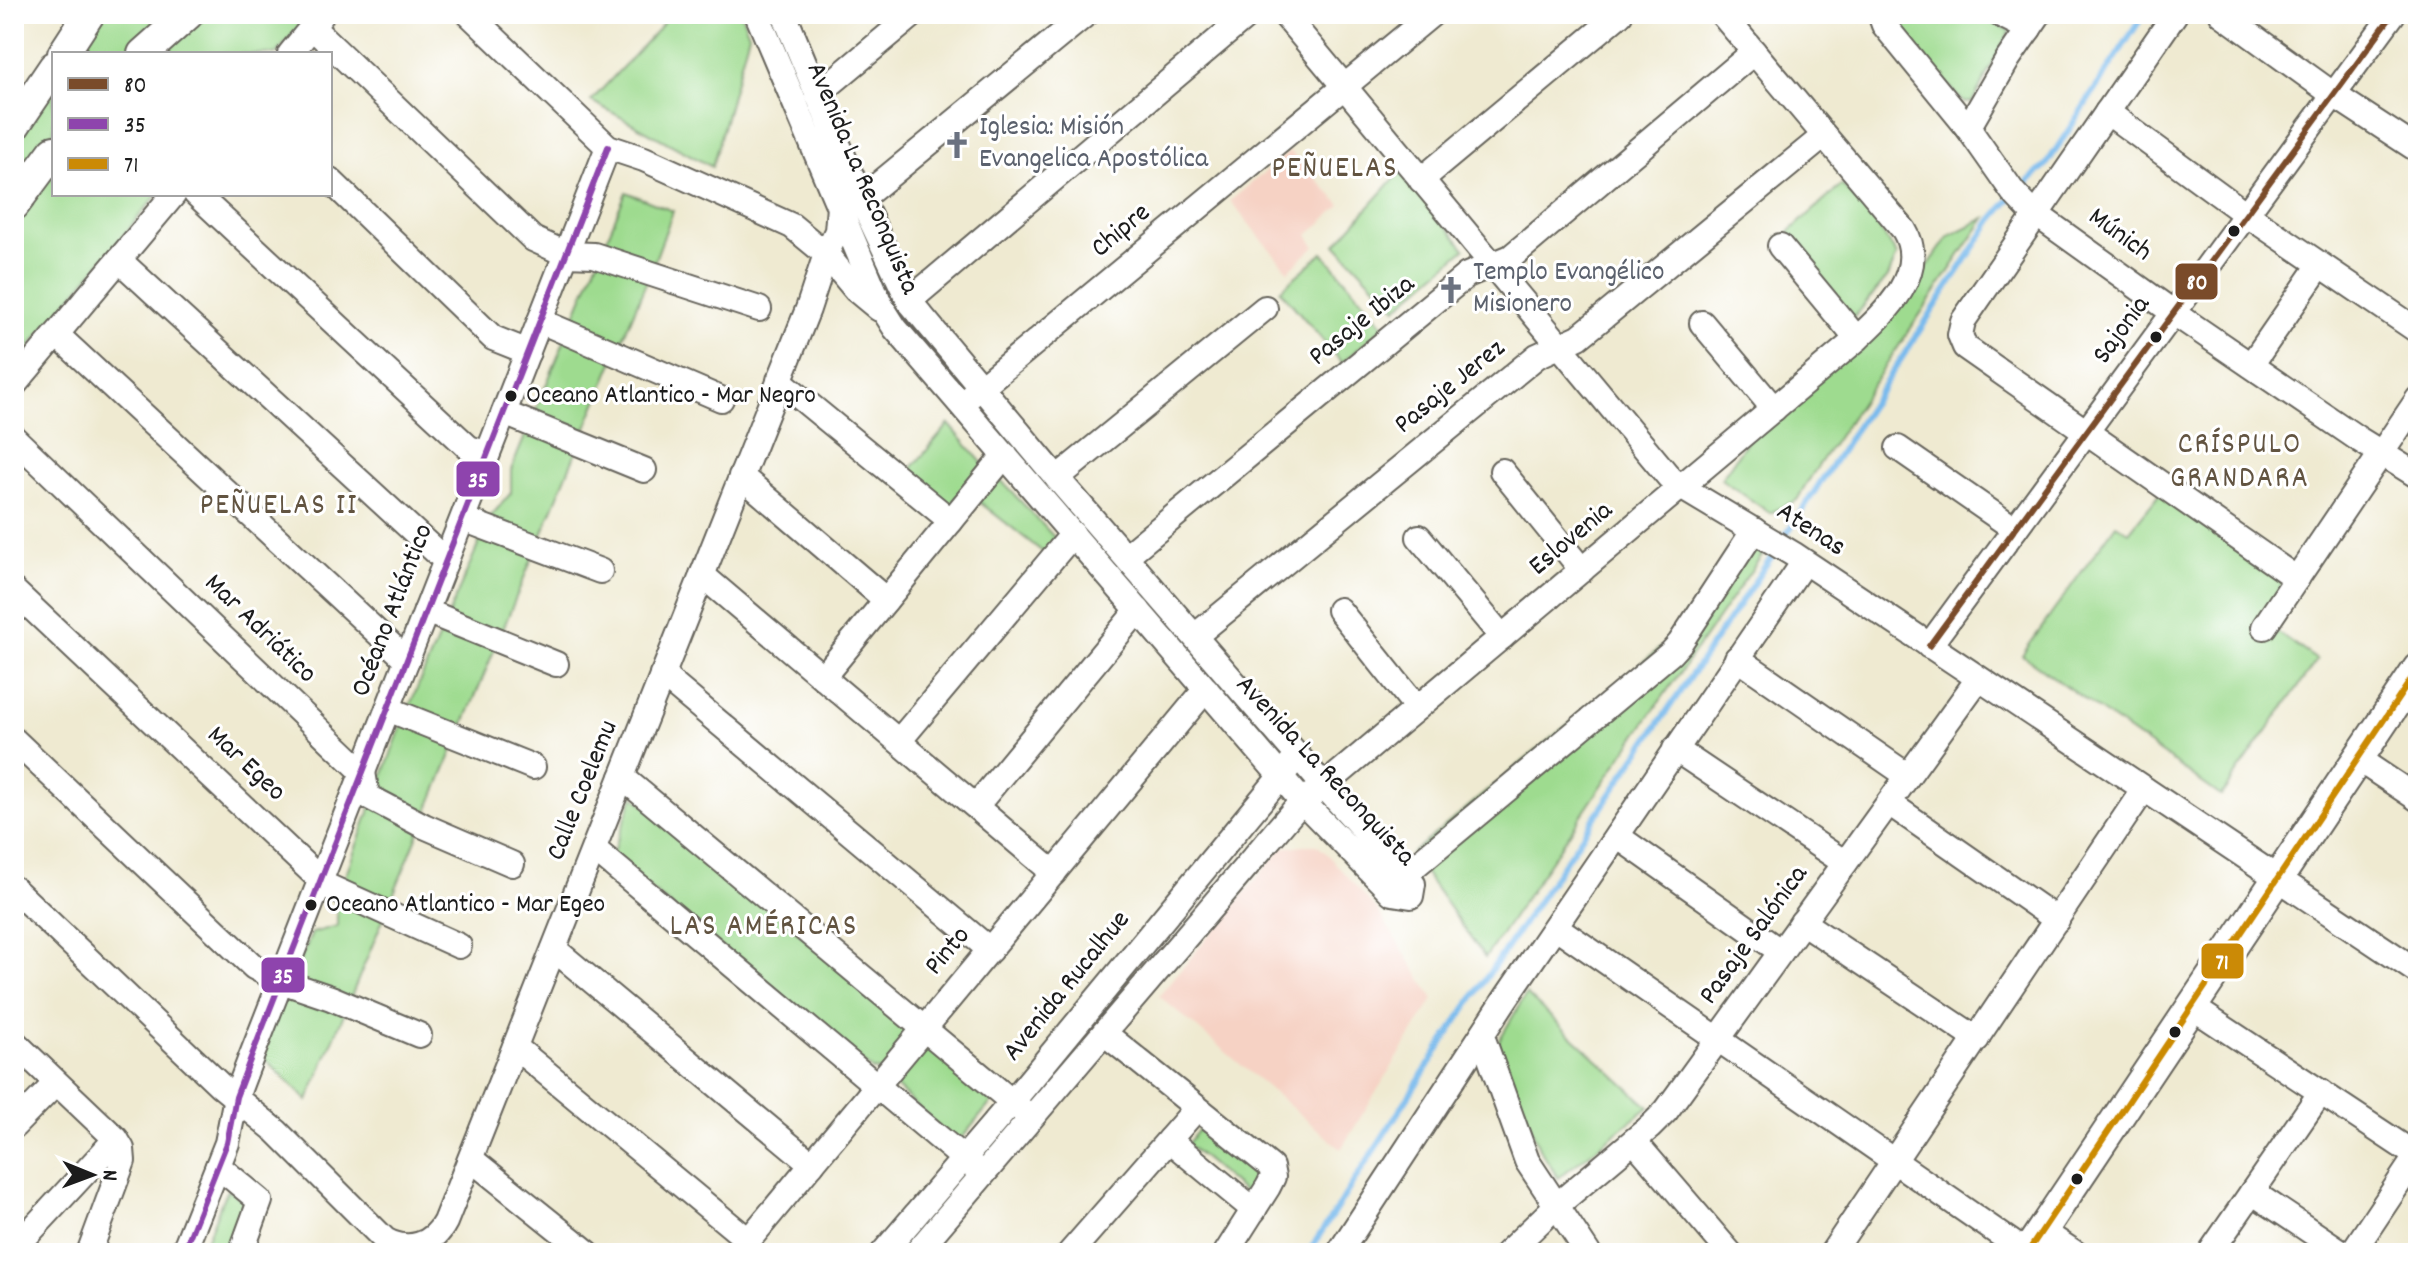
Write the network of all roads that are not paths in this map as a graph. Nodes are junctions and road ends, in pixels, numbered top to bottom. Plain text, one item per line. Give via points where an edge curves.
1 (89, 14) edge
2 (188, 14) edge
3 (469, 14) edge
4 (757, 14) edge
5 (784, 14) edge
6 (914, 14) edge
7 (1086, 14) edge
8 (1249, 14) edge
9 (1284, 14) edge
10 (1432, 14) edge
11 (1620, 14) edge
12 (1722, 14) edge
13 (1880, 14) edge
14 (1999, 14) edge
15 (2175, 14) edge
16 (2222, 14) edge
17 (2393, 14) edge
18 (317, 20) edge
19 (2034, 22) edge
20 (64, 52) edge
21 (145, 52) edge
22 (292, 52) edge
23 (1754, 52) junction
24 (52, 70) edge
25 (1344, 87) junction
26 (817, 95) junction
27 (2334, 95) junction
28 (2107, 112) junction
29 (14, 126) edge
30 (1968, 128) junction
31 (1824, 136) junction
32 (608, 147) junction
33 (2418, 150) edge
34 (52, 154) edge
35 (1421, 180) junction
36 (332, 182) edge
37 (172, 196) edge
38 (198, 196) edge
39 (850, 202) junction
40 (14, 205) edge
41 (2026, 205) junction
42 (2246, 214) junction
43 (1780, 246) dead end
44 (566, 254) junction
45 (826, 254) junction
46 (119, 260) junction
47 (1492, 265) junction
48 (2320, 265) junction
49 (856, 290) junction
50 (909, 301) junction
51 (1265, 308) dead end
52 (759, 309) dead end
53 (2174, 313) junction
54 (889, 318) junction
55 (540, 321) junction
56 (802, 321) junction
57 (1702, 323) dead end
58 (2418, 331) edge
59 (57, 335) junction
60 (1857, 339) junction
61 (1560, 346) junction
62 (528, 352) junction
63 (2251, 365) junction
64 (779, 380) junction
65 (14, 385) edge
66 (982, 387) junction
67 (721, 399) dead end
68 (2418, 399) edge
69 (961, 404) junction
70 (1774, 409) junction
71 (504, 413) junction
72 (2086, 432) junction
73 (14, 438) edge
74 (1898, 448) dead end
75 (2382, 452) junction
76 (488, 454) junction
77 (1005, 455) junction
78 (644, 470) dead end
79 (1502, 471) dead end
80 (741, 476) junction
81 (2418, 476) edge
82 (1057, 478) junction
83 (1681, 487) junction
84 (463, 519) junction
85 (951, 521) junction
86 (2015, 529) junction
87 (1073, 534) junction
88 (1761, 534) junction
89 (1419, 537) dead end
90 (1126, 556) junction
91 (1798, 558) junction
92 (446, 561) junction
93 (1582, 570) junction
94 (600, 571) dead end
95 (702, 575) junction
96 (2297, 579) junction
97 (14, 591) edge
98 (886, 600) junction
99 (1138, 610) junction
100 (1339, 610) dead end
101 (426, 611) junction
102 (2264, 627) dead end
103 (1195, 636) junction
104 (1502, 637) junction
105 (1929, 646) junction
106 (1737, 658) junction
107 (407, 660) junction
108 (556, 664) dead end
109 (2418, 669) edge
110 (662, 675) junction
111 (823, 677) junction
112 (1978, 679) junction
113 (1206, 689) junction
114 (1417, 708) junction
115 (388, 709) junction
116 (14, 740) edge
117 (899, 741) junction
118 (1675, 749) junction
119 (1298, 756) junction
120 (2358, 759) junction
121 (533, 767) dead end
122 (363, 772) junction
123 (1281, 776) junction
124 (1908, 776) junction
125 (622, 777) junction
126 (1324, 786) junction
127 (2144, 789) junction
128 (2418, 799) edge
129 (1302, 801) junction
130 (1889, 803) junction
131 (976, 806) junction
132 (1617, 836) junction
133 (594, 849) junction
134 (1845, 863) junction
135 (512, 864) dead end
136 (1054, 873) junction
137 (1404, 875) junction
138 (322, 878) junction
139 (2278, 878) junction
140 (14, 889) edge
141 (2057, 920) junction
142 (1802, 922) junction
143 (1556, 927) junction
144 (459, 946) dead end
145 (554, 949) junction
146 (990, 950) junction
147 (1781, 952) junction
148 (2418, 972) edge
149 (281, 981) junction
150 (2192, 1007) junction
151 (924, 1028) junction
152 (1104, 1033) junction
153 (419, 1035) dead end
154 (1482, 1036) junction
155 (1977, 1039) junction
156 (1717, 1040) junction
157 (14, 1042) edge
158 (515, 1047) junction
159 (56, 1083) junction
160 (877, 1085) junction
161 (2321, 1092) junction
162 (236, 1097) junction
163 (1196, 1109) junction
164 (1022, 1110) junction
165 (14, 1126) edge
166 (116, 1139) junction
167 (1169, 1140) junction
168 (1634, 1141) junction
169 (2418, 1155) edge
170 (471, 1159) junction
171 (1895, 1162) junction
172 (812, 1164) junction
173 (218, 1166) junction
174 (974, 1166) junction
175 (2252, 1192) junction
176 (1556, 1206) junction
177 (1254, 1210) junction
178 (2032, 1245) edge
179 (743, 1246) edge
180 (14, 1249) edge
181 (398, 1251) edge
182 (89, 1253) edge
183 (183, 1253) edge
184 (241, 1253) edge
185 (588, 1253) edge
186 (883, 1253) edge
187 (916, 1253) edge
188 (1070, 1253) edge
189 (1226, 1253) edge
190 (1339, 1253) edge
191 (1507, 1253) edge
192 (1588, 1253) edge
193 (1730, 1253) edge
194 (1832, 1253) edge
195 (2075, 1253) edge
196 (2210, 1253) edge
197 (2343, 1253) edge
198 (2352, 1253) edge

1 - 20 main road
2 - 21 main road
3 - 32 street
4 - 39 street, Avenida La Reconquista
5 - 26 street, Avenida La Reconquista
6 - 26 street
7 - 39 street
8 - 50 street
9 - 25 street, Atenas
10 - 25 street, Chipre
11 - 35 street
12 - 23 street, Eslovenia
13 - 30 street, Múnich
14 - 19 street
15 - 28 street
16 - 27 street
17 - 27 street, Sajonia
18 - 22 street
18 - 44 street via 533,239
19 - 30 street
23 - 31 street, Eslovenia
23 - 47 street, Pasaje Ibiza via 1511,257
24 - 29 main road
25 - 35 street, Atenas
25 - 66 street, Chipre
26 - 39 street, Avenida La Reconquista
27 - 33 street
27 - 42 street, Sajonia
28 - 41 street
28 - 42 street
30 - 41 street, Múnich
31 - 60 street, Eslovenia via 1904,230 1913,254 1895,298
31 - 61 street, Pasaje Jerez via 1579,337
32 - 44 street, Océano Atlántico
32 - 45 street via 792,226
34 - 40 main road
35 - 47 street, Atenas
36 - 62 street via 493,338
37 - 46 street
38 - 76 street via 469,448
39 - 45 street, Calle Coelemu
39 - 50 street, Avenida La Reconquista
39 - 54 street, Avenida La Reconquista
41 - 53 street, Múnich
41 - 72 street via 1960,335 1965,347
42 - 48 street
42 - 53 street, Sajonia
43 - 60 street
44 - 52 street via 594,255
44 - 55 street, Océano Atlántico
45 - 49 street
45 - 56 street, Calle Coelemu
46 - 59 street
46 - 92 street
47 - 61 street, Atenas
47 - 90 street, Pasaje Ibiza via 1467,275
48 - 58 street
48 - 63 street
49 - 54 street
49 - 56 street, Calle Coelemu via 828,295
50 - 66 street, Avenida La Reconquista
51 - 82 street
53 - 63 street, Múnich
53 - 72 street, Sajonia
54 - 69 street, Avenida La Reconquista
55 - 62 street, Océano Atlántico
55 - 67 street
56 - 64 street, Calle Coelemu
57 - 70 street
59 - 65 street
59 - 107 street
60 - 70 street, Eslovenia
61 - 83 street, Atenas
61 - 103 street, Pasaje Jerez via 1537,356
62 - 71 street, Océano Atlántico
63 - 75 street, Múnich
64 - 80 street, Calle Coelemu
64 - 85 street
66 - 69 street, Chipre
66 - 82 street, Avenida La Reconquista
68 - 75 street
69 - 77 street, Avenida La Reconquista
70 - 83 street, Eslovenia
71 - 76 street, Océano Atlántico
71 - 78 street
72 - 86 street, Sajonia
72 - 96 street
73 - 122 street, Mar Adriático
74 - 86 street
75 - 81 street, Múnich
75 - 96 street
76 - 84 street, Océano Atlántico
77 - 85 street
77 - 87 street, Avenida La Reconquista
79 - 93 street
80 - 95 street, Calle Coelemu
80 - 98 street
82 - 90 street, Avenida La Reconquista
83 - 88 street, Atenas
83 - 93 street, Eslovenia
84 - 92 street, Océano Atlántico
84 - 94 street
85 - 98 street
86 - 105 street, Sajonia
87 - 99 street, Avenida La Reconquista
87 - 117 street
88 - 91 street, Atenas
88 - 137 street via 1671,653
89 - 104 street
90 - 103 street, Avenida La Reconquista
91 - 105 street, Atenas
91 - 106 street
92 - 101 street, Océano Atlántico
93 - 104 street, Eslovenia
95 - 110 street, Calle Coelemu
95 - 111 street
96 - 102 street
97 - 138 street, Mar Egeo
98 - 111 street
99 - 113 street, Avenida La Reconquista
99 - 131 street
100 - 114 street
101 - 107 street, Océano Atlántico
101 - 108 street
103 - 119 street, Avenida La Reconquista
104 - 114 street, Eslovenia
105 - 112 street, Atenas
106 - 118 street
106 - 124 street
107 - 115 street, Océano Atlántico
109 - 120 main road
110 - 125 street, Calle Coelemu
110 - 146 street
111 - 117 street
112 - 124 street, Pasaje Salónica
112 - 127 street, Atenas
113 - 123 street, Avenida La Reconquista
113 - 136 street, Pinto
114 - 126 street, Eslovenia
115 - 121 street
115 - 122 street, Océano Atlántico
116 - 149 street via 254,967
117 - 131 street
118 - 132 street
118 - 134 street
119 - 123 street, Avenida Rucalhue
119 - 126 street, Avenida La Reconquista
120 - 128 street
120 - 139 main road
122 - 135 street, Mar Adriático via 367,796 373,800
122 - 138 street, Océano Atlántico
123 - 129 street, Avenida La Reconquista
123 - 164 street, Avenida Rucalhue
124 - 130 street, Pasaje Salónica
125 - 133 street, Calle Coelemu
125 - 151 street
126 - 129 street, Avenida Rucalhue
126 - 137 street, Avenida La Reconquista
127 - 139 street, Atenas
127 - 141 street
129 - 137 street, Avenida La Reconquista via 1392,893 1411,896 1413,884
129 - 152 street, Avenida Rucalhue
130 - 134 street, Pasaje Salónica
130 - 141 street
131 - 136 street
132 - 143 street
132 - 147 street
133 - 145 street, Calle Coelemu
133 - 160 street
134 - 142 street, Pasaje Salónica
136 - 146 street, Pinto
138 - 144 street, Mar Egeo via 327,886
138 - 149 street, Océano Atlántico
139 - 148 street, Atenas
139 - 150 main road
140 - 162 street
141 - 155 street
142 - 147 street, Pasaje Salónica
142 - 155 street
143 - 154 street
143 - 156 street
145 - 158 street, Calle Coelemu
145 - 172 street
146 - 151 street, Pinto
147 - 156 street, Pasaje Salónica
149 - 153 street
149 - 162 street, Océano Atlántico
150 - 161 street
150 - 178 main road
151 - 160 street, Pinto
151 - 164 street
152 - 163 street
152 - 164 street, Avenida Rucalhue
154 - 176 street via 1520,1145
154 - 190 street
155 - 171 street
156 - 168 street, Pasaje Salónica via 1666,1111
156 - 171 street
157 - 159 street
158 - 170 street, Calle Coelemu
158 - 179 street
159 - 165 street
159 - 166 street
160 - 172 street, Pinto
160 - 174 street
161 - 169 street
161 - 175 street
162 - 173 street, Océano Atlántico
162 - 181 street
163 - 167 street
163 - 177 street via 1271,1167 1273,1177
164 - 174 street, Avenida Rucalhue
166 - 180 street
166 - 182 street via 123,1161
167 - 177 street
167 - 188 street
168 - 176 street, Pasaje Salónica
168 - 193 street
169 - 198 street
170 - 181 street, Calle Coelemu via 441,1230 427,1242
170 - 185 street
171 - 178 street
171 - 194 street
172 - 179 street, Pinto
173 - 183 street, Océano Atlántico
173 - 184 street via 260,1201
174 - 186 street, Avenida Rucalhue
174 - 187 street, Avenida Rucalhue
175 - 196 street
175 - 197 street
176 - 191 street, Pasaje Salónica
176 - 192 street
177 - 189 street
178 - 195 street

